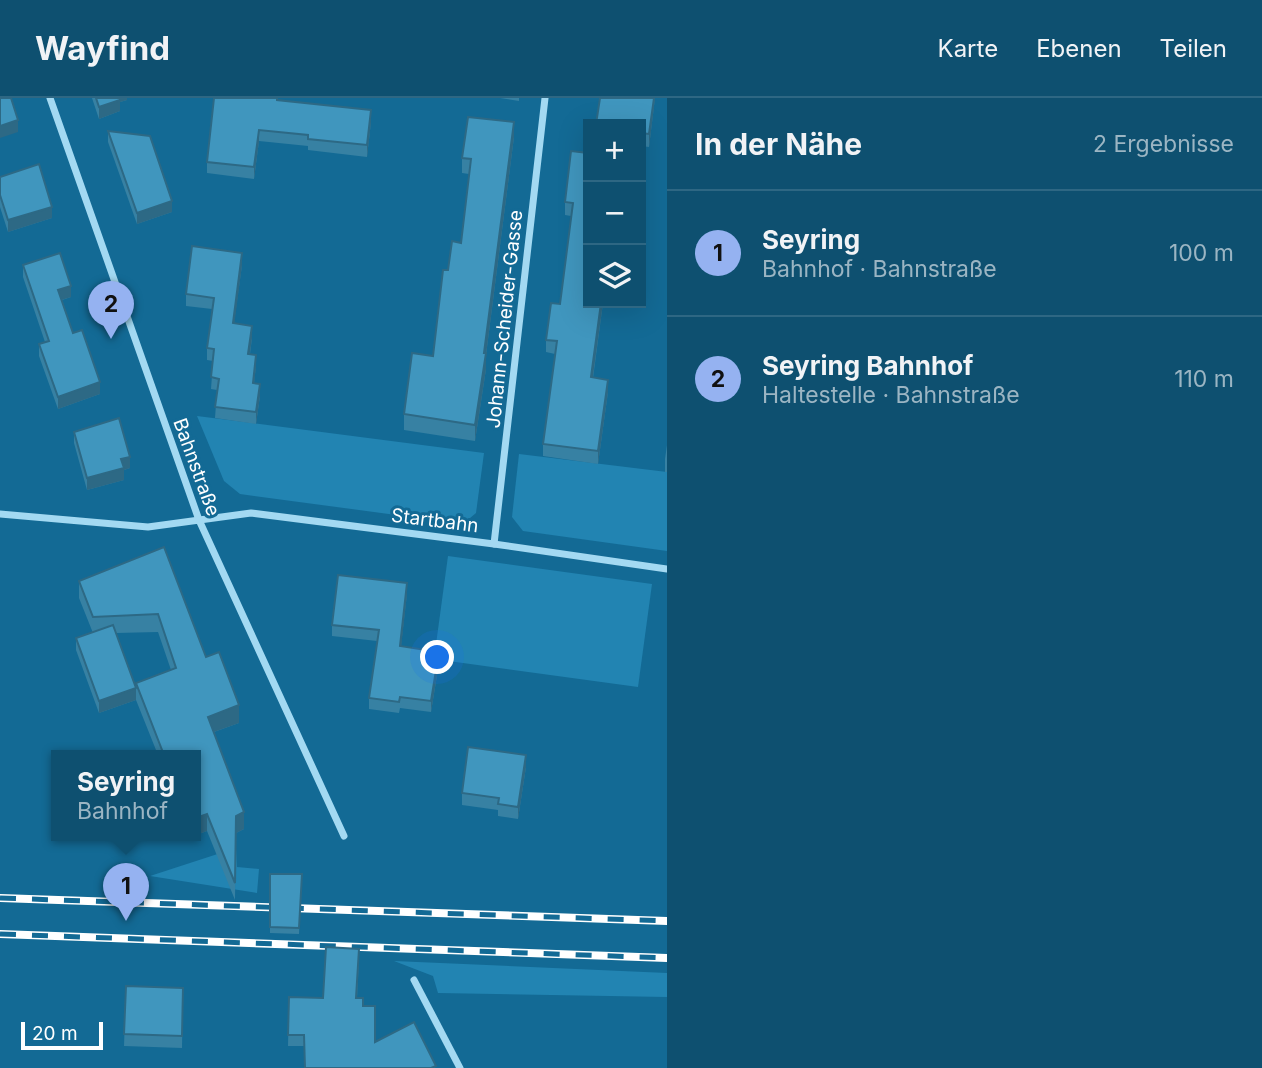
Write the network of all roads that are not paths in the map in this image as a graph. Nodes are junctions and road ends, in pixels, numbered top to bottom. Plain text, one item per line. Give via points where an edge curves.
1 (50, 98) edge
2 (545, 98) edge
3 (0, 514) edge
4 (199, 520) junction
5 (494, 544) junction
6 (667, 569) edge
7 (344, 836) dead end
8 (414, 980) dead end
9 (460, 1068) edge

1 - 4 street, Bahnstraße
2 - 5 street, Johann-Scheider-Gasse
3 - 4 street, Startbahn via 148,527
4 - 5 street, Startbahn via 251,513
4 - 7 street, Bahnstraße
5 - 6 street, Startbahn
8 - 9 street

